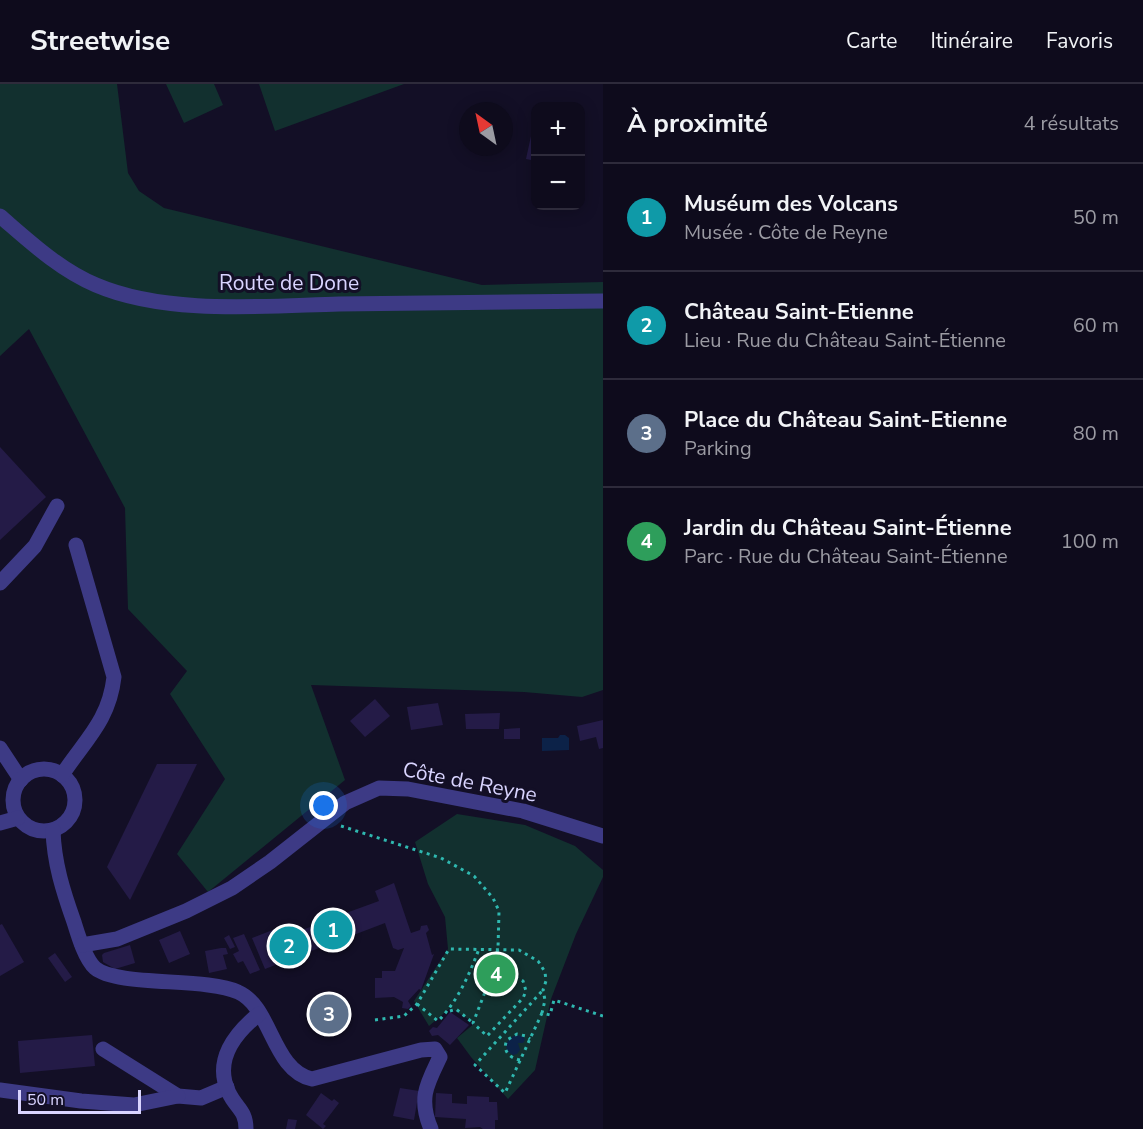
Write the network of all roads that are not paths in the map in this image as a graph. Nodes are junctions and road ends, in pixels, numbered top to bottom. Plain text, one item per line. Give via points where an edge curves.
1 (0, 216) edge
2 (603, 301) edge
3 (57, 506) dead end
4 (76, 545) dead end
5 (0, 583) edge
6 (0, 748) edge
7 (62, 775) junction
8 (21, 780) junction
9 (18, 818) junction
10 (0, 823) edge
11 (52, 830) junction
12 (603, 837) edge
13 (82, 945) junction
14 (260, 1014) junction
15 (103, 1049) dead end
16 (227, 1087) junction
17 (0, 1090) edge
18 (178, 1096) junction
19 (246, 1123) edge
20 (431, 1129) edge

1 - 2 street, Route de Done via 73,273 95,285 145,300 261,306
3 - 5 street via 35,546
4 - 7 street via 114,677 112,696 102,720
6 - 8 street
7 - 8 street via 39,770
7 - 11 street via 73,789 74,808 62,825
8 - 9 street via 13,797
9 - 10 street
9 - 11 street via 34,830
11 - 13 street via 59,880
12 - 13 street, Côte de Reyne via 523,811 408,789 379,788 345,803 232,888 117,939
13 - 14 street via 94,968 112,976 238,992
14 - 16 street via 231,1042 222,1076
14 - 20 street via 285,1060 300,1076 312,1079 435,1049 440,1057 429,1078 424,1103
15 - 18 street
16 - 18 street via 201,1098
16 - 19 street
17 - 18 street via 134,1105

